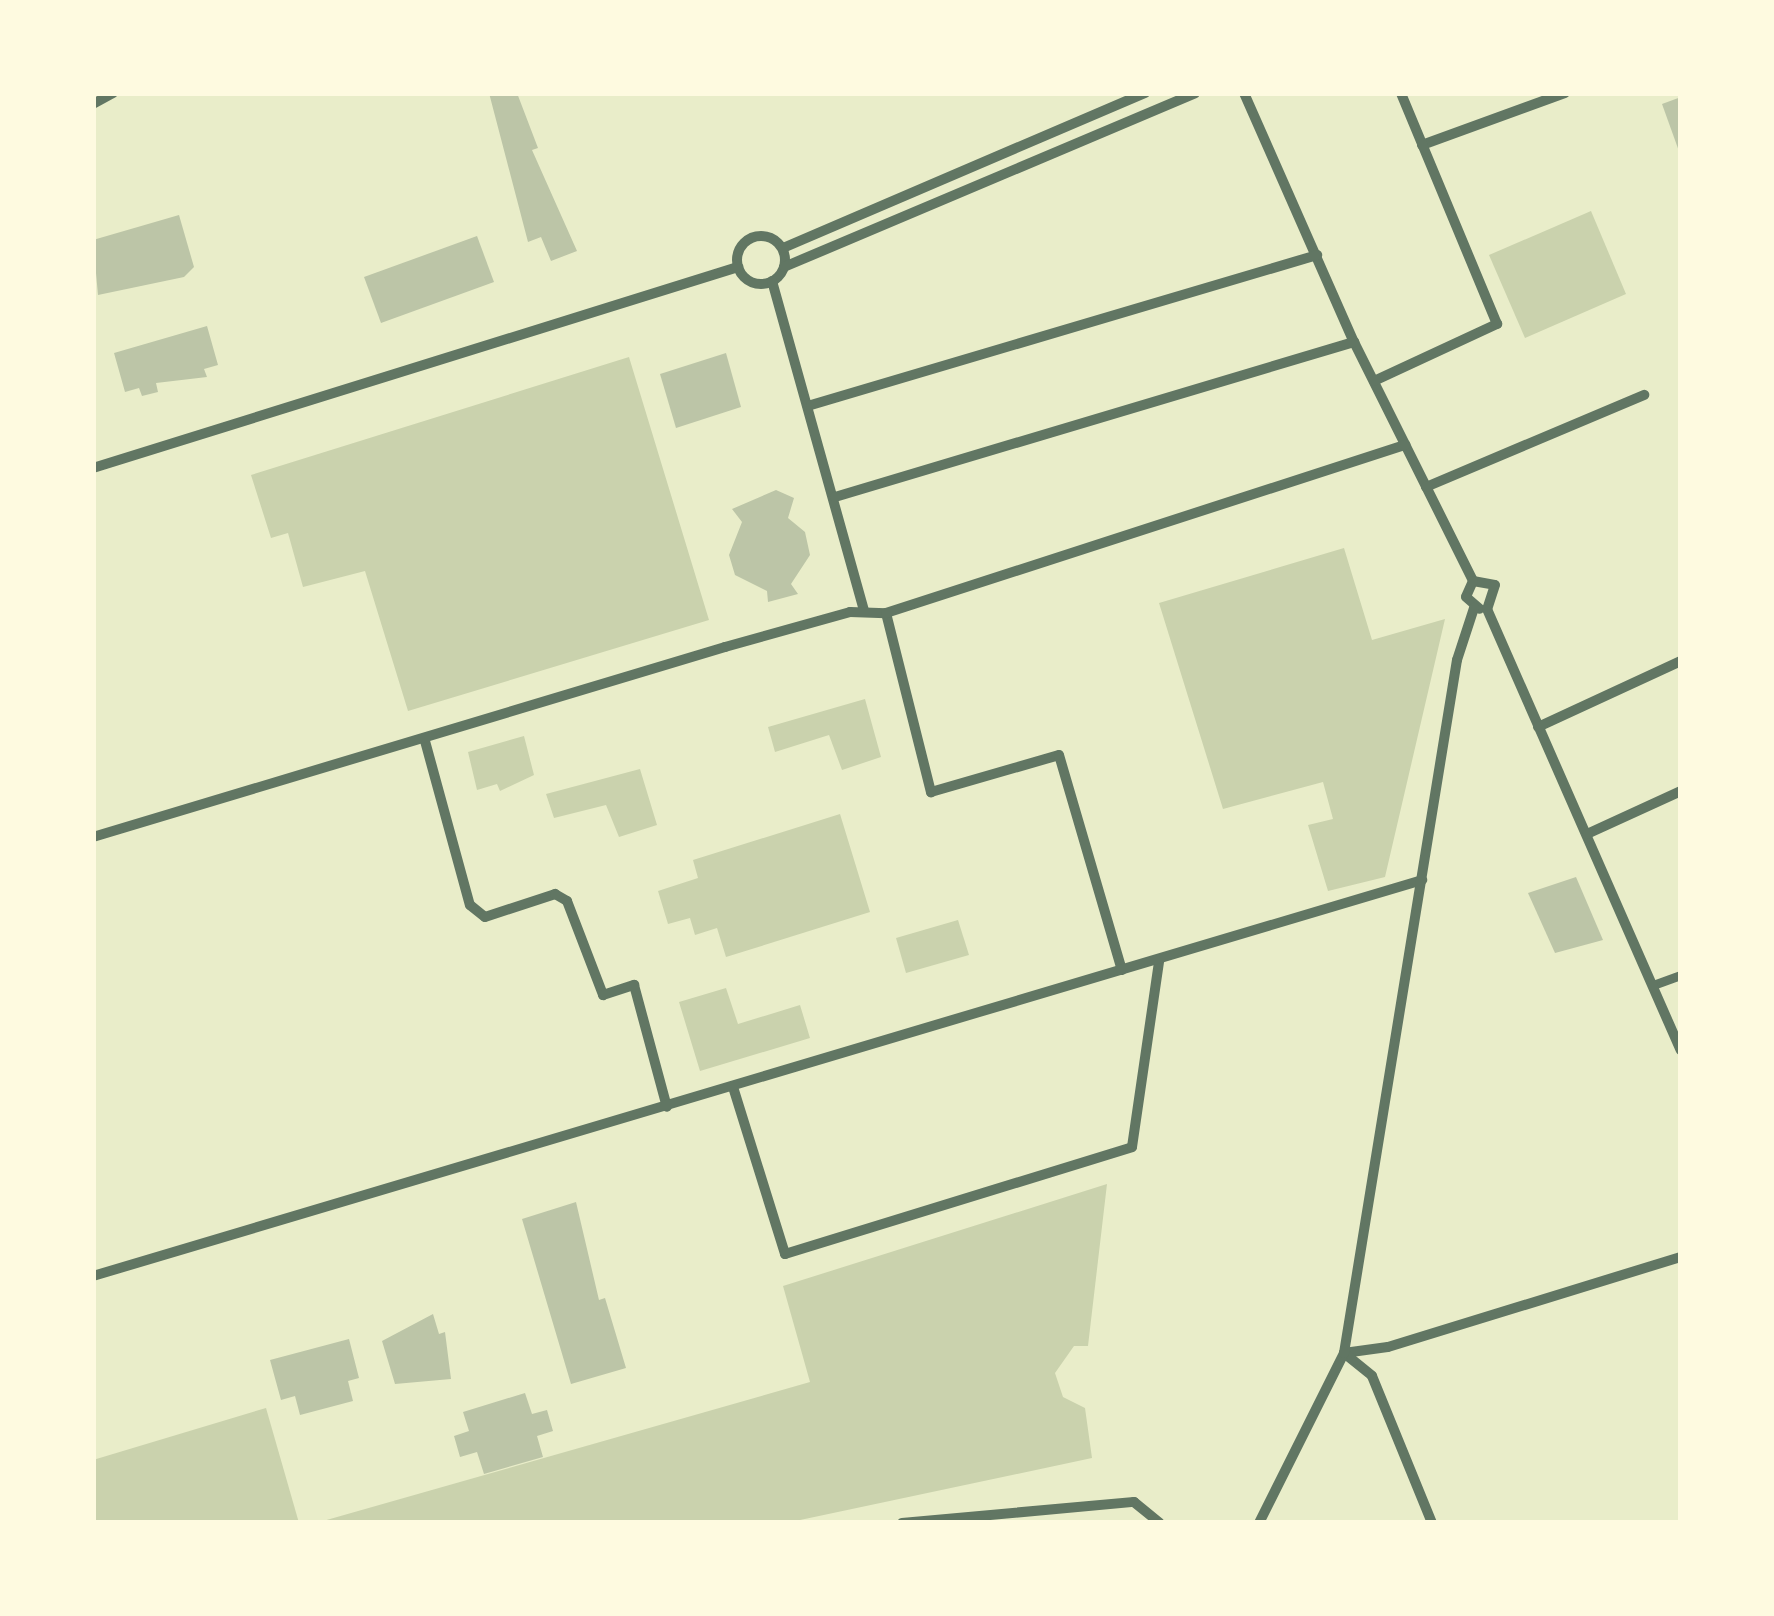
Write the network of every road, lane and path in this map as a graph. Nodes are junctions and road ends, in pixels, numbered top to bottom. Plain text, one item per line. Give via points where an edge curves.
1 (113, 93) edge
2 (1145, 93) edge
3 (1196, 93) edge
4 (1244, 93) edge
5 (1401, 93) edge
6 (1565, 93) edge
7 (93, 104) edge
8 (1422, 145) junction
9 (782, 248) junction
10 (1317, 255) junction
11 (784, 267) junction
12 (738, 268) junction
13 (772, 281) junction
14 (1354, 342) junction
15 (1374, 381) junction
16 (1644, 395) dead end
17 (811, 405) junction
18 (1405, 445) junction
19 (93, 468) edge
20 (1426, 487) junction
21 (835, 497) junction
22 (1473, 581) junction
23 (1481, 608) junction
24 (864, 610) junction
25 (886, 614) junction
26 (1681, 661) edge
27 (1538, 727) junction
28 (425, 741) junction
29 (1681, 791) edge
30 (1587, 834) junction
31 (93, 837) edge
32 (1422, 880) junction
33 (1159, 962) junction
34 (1122, 970) junction
35 (1681, 975) edge
36 (1653, 985) junction
37 (1681, 1050) edge
38 (733, 1087) junction
39 (667, 1107) junction
40 (1681, 1257) edge
41 (93, 1276) edge
42 (1344, 1353) junction
43 (902, 1523) edge
44 (1160, 1523) edge
45 (1259, 1523) edge
46 (1432, 1523) edge

1 - 7 street
2 - 9 street
3 - 11 street
4 - 10 street
5 - 8 street
6 - 8 street
8 - 15 street via 1497,324
9 - 11 street
9 - 12 street via 765,236 749,238
10 - 14 street
10 - 17 street
11 - 13 street
12 - 13 street via 756,284
12 - 19 street
13 - 17 street
14 - 15 street
14 - 21 street
15 - 18 street
16 - 20 street
17 - 21 street
18 - 20 street
18 - 25 street
20 - 22 street
21 - 24 street
22 - 23 street via 1466,597
22 - 23 street via 1495,585
23 - 27 street
23 - 32 street via 1457,660
24 - 25 street
24 - 28 street
25 - 34 street via 931,792 1059,755
26 - 27 street
27 - 30 street
28 - 31 street
28 - 39 street via 470,905 484,917 555,894 567,901 603,995 634,985
29 - 30 street
30 - 36 street
32 - 33 street
32 - 42 street
33 - 34 street
33 - 38 street via 1132,1147 785,1254
34 - 38 street
35 - 36 street
36 - 37 street
38 - 39 street
39 - 41 street
40 - 42 street via 1388,1347
42 - 45 street
42 - 46 street via 1372,1376
43 - 44 street via 1134,1502

